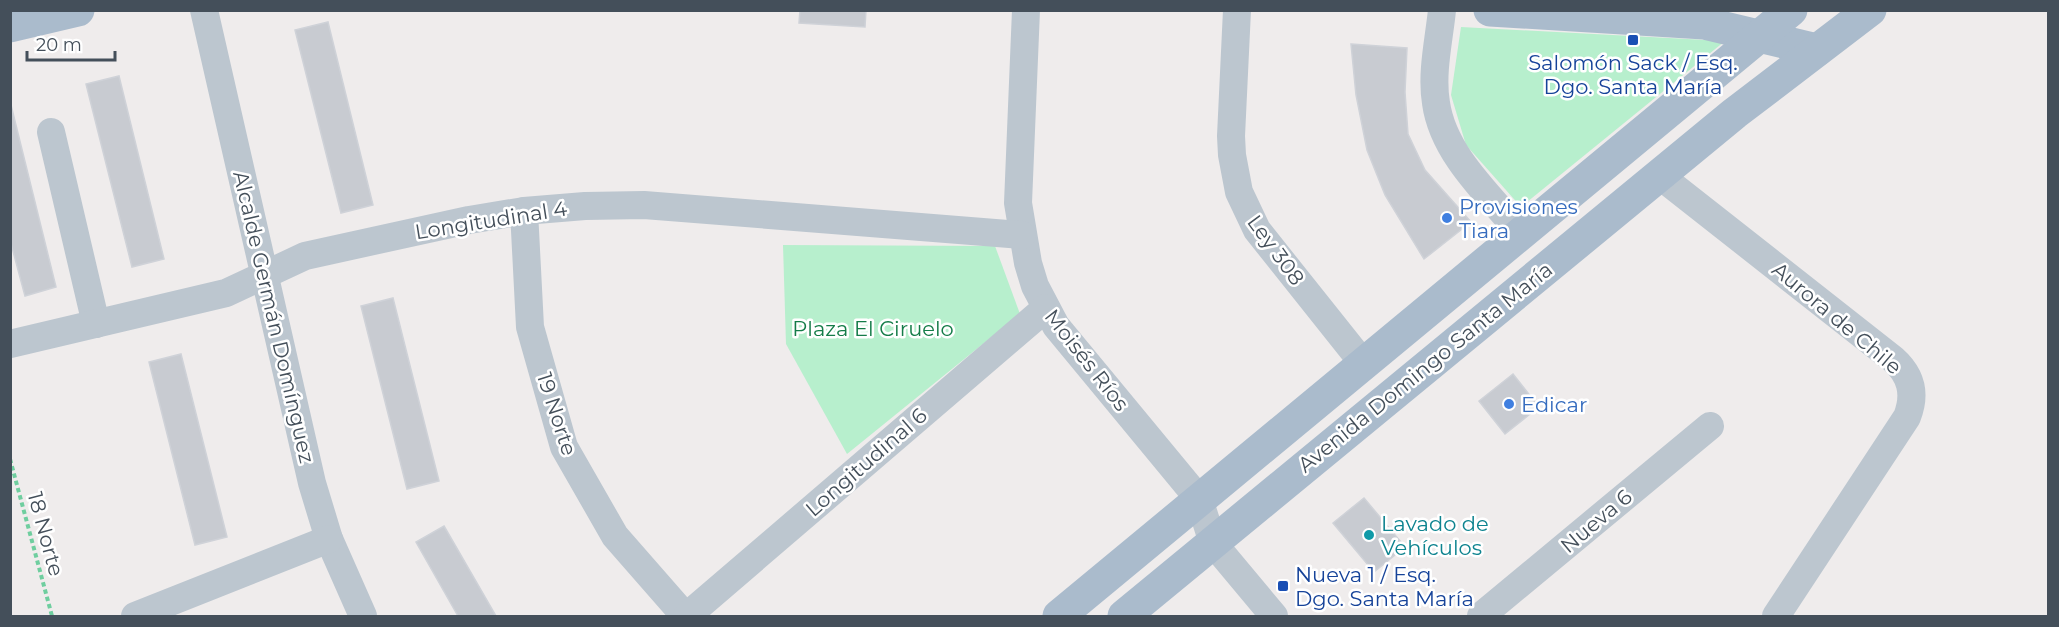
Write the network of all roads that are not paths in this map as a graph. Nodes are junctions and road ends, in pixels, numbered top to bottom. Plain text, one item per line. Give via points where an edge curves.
1 (78, 10) edge
2 (204, 10) edge
3 (1026, 10) edge
4 (1237, 10) edge
5 (1442, 10) edge
6 (1490, 10) edge
7 (1791, 10) edge
8 (1812, 10) edge
9 (1870, 10) edge
10 (10, 26) edge
11 (1758, 37) junction
12 (1817, 50) junction
13 (51, 132) dead end
14 (1659, 175) junction
15 (524, 211) junction
16 (1521, 233) junction
17 (1022, 235) junction
18 (263, 275) junction
19 (1046, 308) junction
20 (96, 324) junction
21 (10, 344) edge
22 (1363, 363) junction
23 (1710, 426) dead end
24 (1199, 500) junction
25 (329, 539) junction
26 (1213, 543) junction
27 (135, 616) edge
28 (363, 616) edge
29 (686, 616) edge
30 (1059, 616) edge
31 (1124, 616) edge
32 (1274, 616) edge
33 (1481, 616) edge
34 (1776, 616) edge

1 - 10 main road
2 - 18 street, Alcalde Germán Domínguez
3 - 17 street, Moisés Ríos via 1018,179
4 - 22 street, Ley 308 via 1231,136 1239,192 1270,247
5 - 16 street via 1435,81 1440,122 1460,159
6 - 11 main road via 1704,23
7 - 11 main road, Avenida Domingo Santa María
8 - 12 main road
9 - 12 main road, Avenida Domingo Santa María
11 - 12 main road
11 - 16 main road, Avenida Domingo Santa María
12 - 14 main road, Avenida Domingo Santa María
13 - 20 street
14 - 26 main road, Avenida Domingo Santa María
14 - 34 street, Aurora de Chile via 1893,359 1911,386 1906,417
15 - 17 street, Longitudinal 4 via 644,205
15 - 18 street, Longitudinal 4 via 304,256
15 - 29 street, 19 Norte via 530,327 564,447 615,536
16 - 22 main road, Avenida Domingo Santa María
17 - 19 street, Moisés Ríos via 1035,286
18 - 20 street, Longitudinal 4 via 226,293
18 - 25 street, Alcalde Germán Domínguez
19 - 24 street, Moisés Ríos via 1056,326
19 - 29 street, Longitudinal 6
20 - 21 street, Longitudinal 4
22 - 24 main road, Avenida Domingo Santa María
23 - 33 street, Nueva 6
24 - 26 street, Moisés Ríos
24 - 30 main road, Avenida Domingo Santa María
25 - 27 street
25 - 28 street, Alcalde Germán Domínguez
26 - 31 main road, Avenida Domingo Santa María
26 - 32 street

